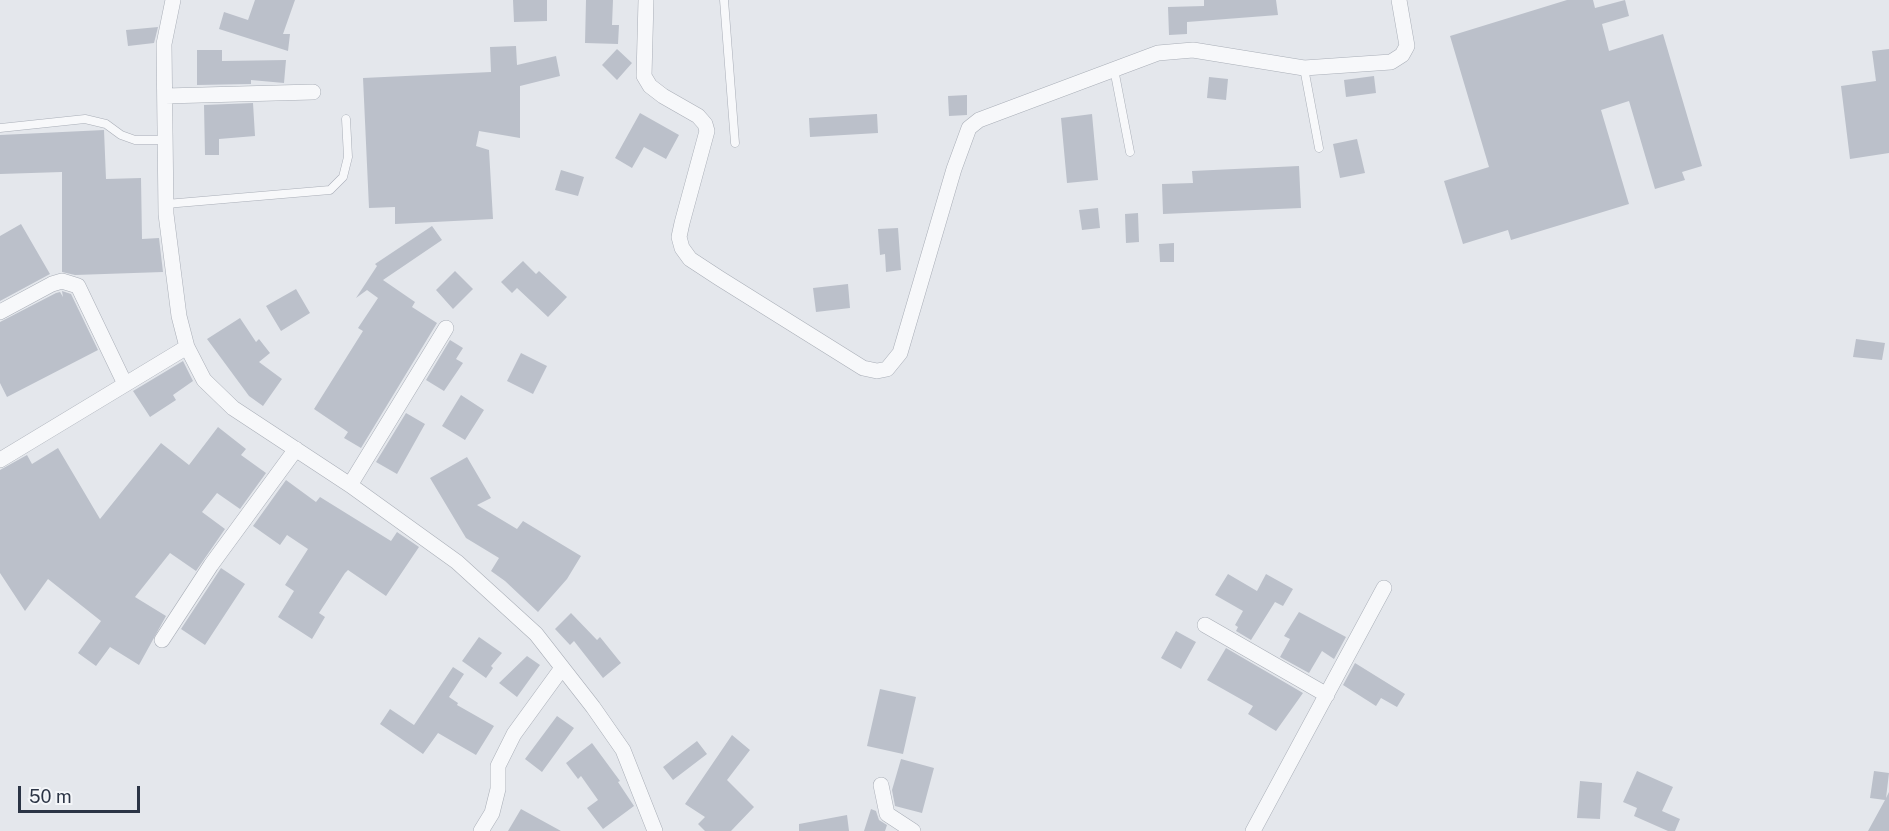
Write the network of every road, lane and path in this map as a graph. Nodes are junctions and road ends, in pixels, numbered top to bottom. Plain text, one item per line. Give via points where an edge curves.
1 (173, 0) edge
2 (646, 0) edge
3 (724, 0) edge
4 (1399, 0) edge
5 (1304, 68) junction
6 (1114, 69) junction
7 (313, 92) dead end
8 (165, 96) junction
9 (346, 119) dead end
10 (0, 128) edge
11 (165, 140) junction
12 (735, 143) dead end
13 (1319, 147) dead end
14 (1130, 152) dead end
15 (166, 204) junction
16 (0, 312) edge
17 (446, 328) dead end
18 (187, 347) junction
19 (125, 384) junction
20 (296, 449) junction
21 (0, 460) edge
22 (350, 485) junction
23 (1384, 588) dead end
24 (1205, 625) dead end
25 (162, 640) dead end
26 (562, 668) junction
27 (1327, 694) junction
28 (881, 785) dead end
29 (482, 831) edge
30 (655, 831) edge
31 (914, 831) edge
32 (1253, 831) edge

1 - 8 street via 164,44
2 - 6 street via 644,76 663,96 698,116 707,131 679,237 682,248 719,278 863,368 877,371 895,363 900,353 969,128 979,120
3 - 12 lane
4 - 5 street via 1407,31 1407,46 1402,55 1391,62
5 - 6 street via 1193,50 1158,53
5 - 13 lane
6 - 14 lane
7 - 8 street
8 - 11 street
9 - 15 lane via 348,157 344,177 330,190
10 - 11 lane via 85,119 106,124 135,140
11 - 15 street
15 - 18 street via 179,316
16 - 19 street via 52,284 62,281 78,286
17 - 22 street
18 - 19 street
18 - 20 street via 204,380 233,408
19 - 21 street
20 - 22 street
20 - 25 street
22 - 26 street via 457,562 536,634
23 - 27 street
24 - 27 street
26 - 29 street via 514,734 498,766 498,789
26 - 30 street via 623,750
27 - 32 street
28 - 31 street via 887,814

